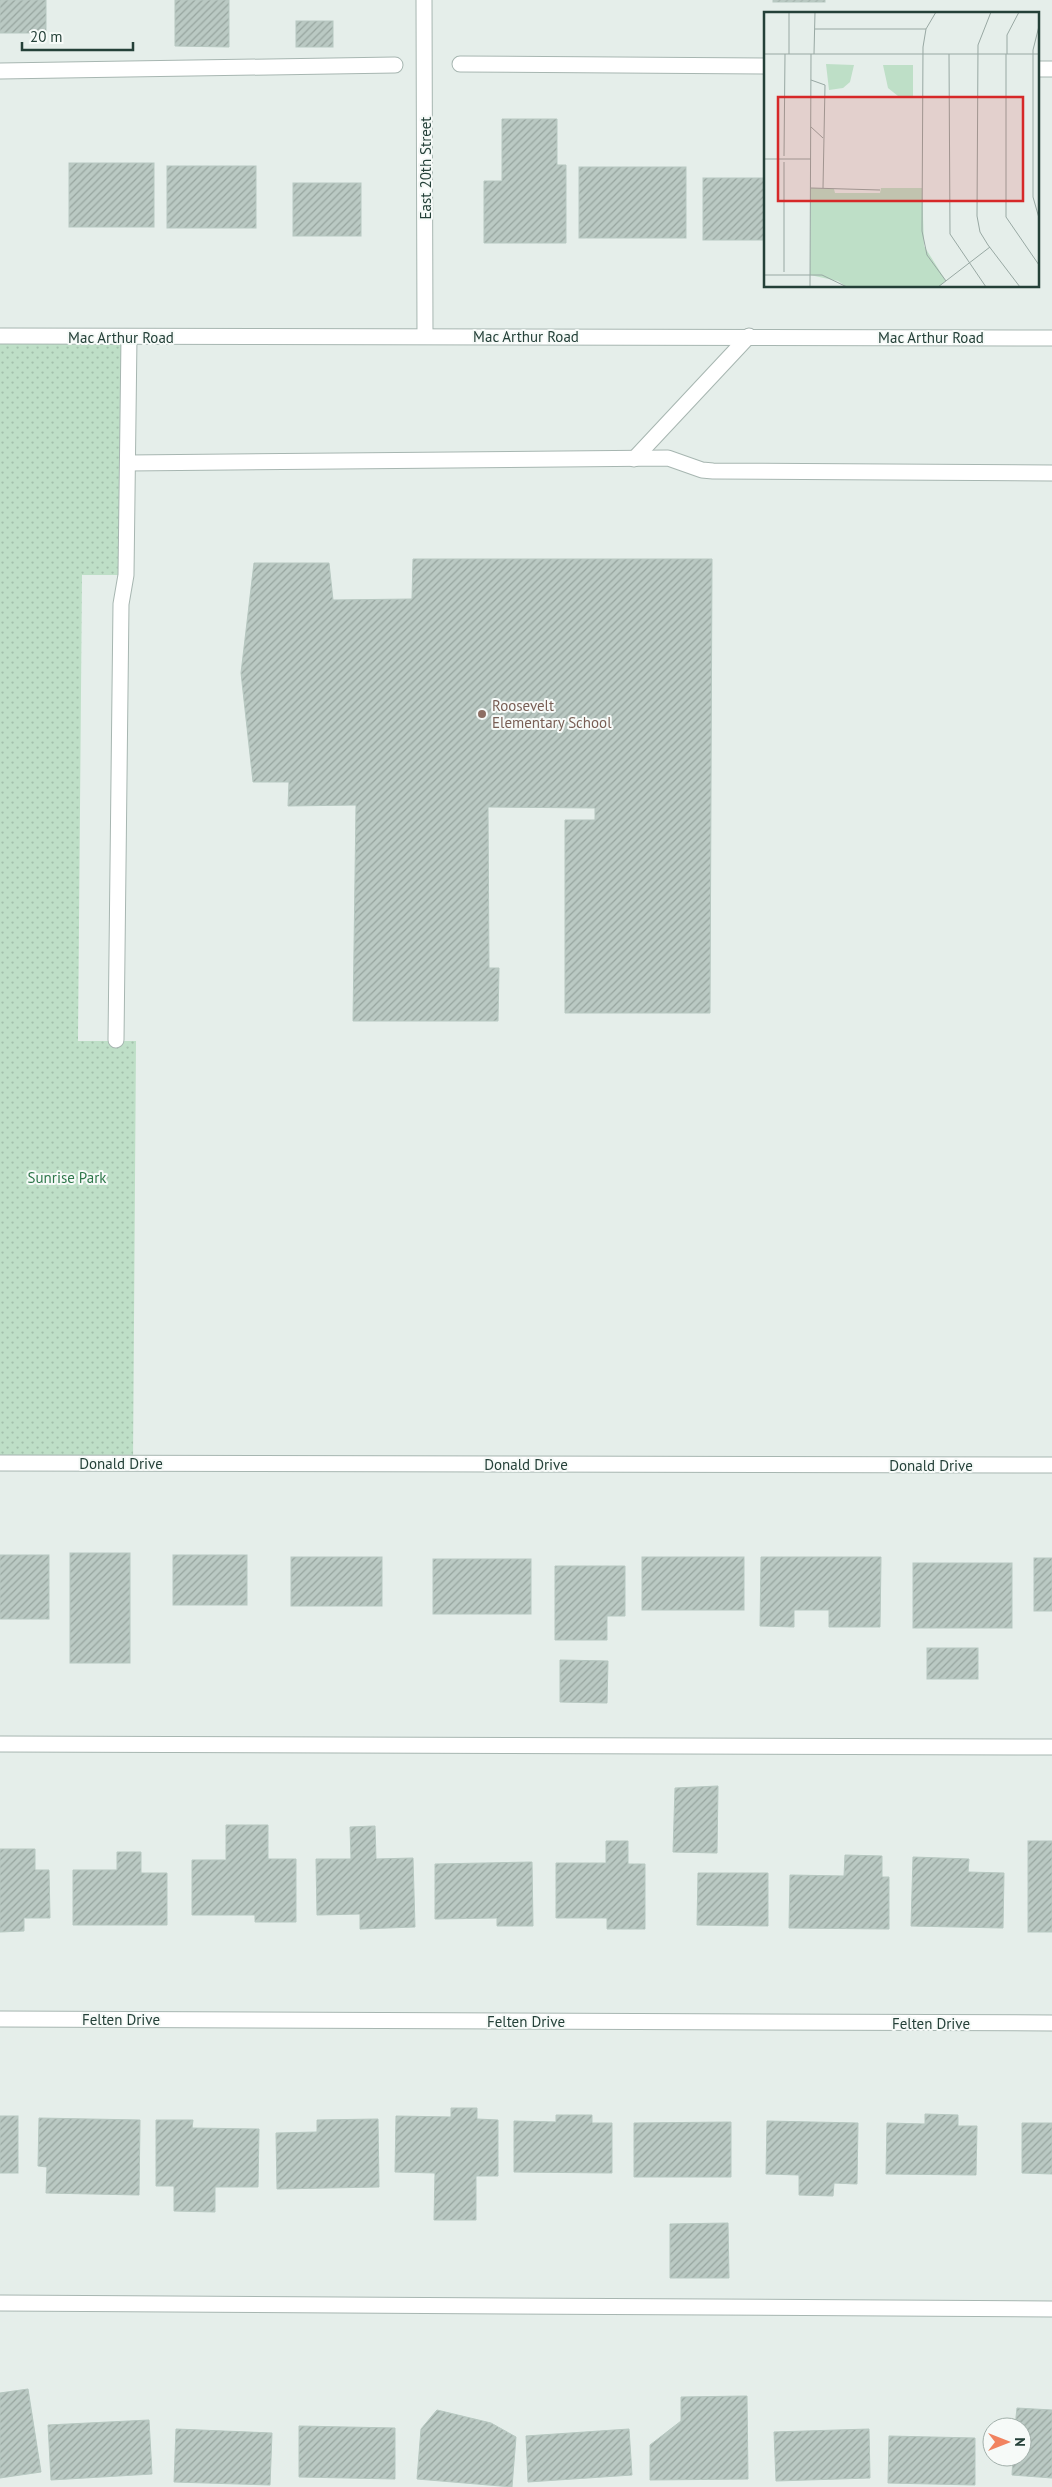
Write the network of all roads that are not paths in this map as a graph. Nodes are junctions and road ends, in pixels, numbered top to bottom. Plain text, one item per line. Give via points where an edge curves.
1 (424, 0) edge
2 (460, 64) dead end
3 (395, 65) dead end
4 (764, 66) edge
5 (0, 70) edge
6 (0, 336) edge
7 (425, 336) junction
8 (749, 336) junction
9 (129, 337) junction
10 (1052, 338) edge
11 (634, 460) junction
12 (128, 463) junction
13 (1052, 473) edge
14 (116, 1040) dead end
15 (0, 1463) edge
16 (1052, 1465) edge
17 (0, 1744) edge
18 (1052, 1747) edge
19 (0, 2019) edge
20 (1052, 2023) edge
21 (0, 2302) edge
22 (1052, 2308) edge

1 - 7 street, East 20th Street
2 - 4 street
3 - 5 street
6 - 9 street, Mac Arthur Road
7 - 8 street, Mac Arthur Road
7 - 9 street, Mac Arthur Road
8 - 10 street, Mac Arthur Road
8 - 11 street
9 - 12 street
11 - 12 street
11 - 13 street via 668,458 713,471
12 - 14 street via 126,575 121,604
15 - 16 street, Donald Drive
17 - 18 street
19 - 20 street, Felten Drive
21 - 22 street

